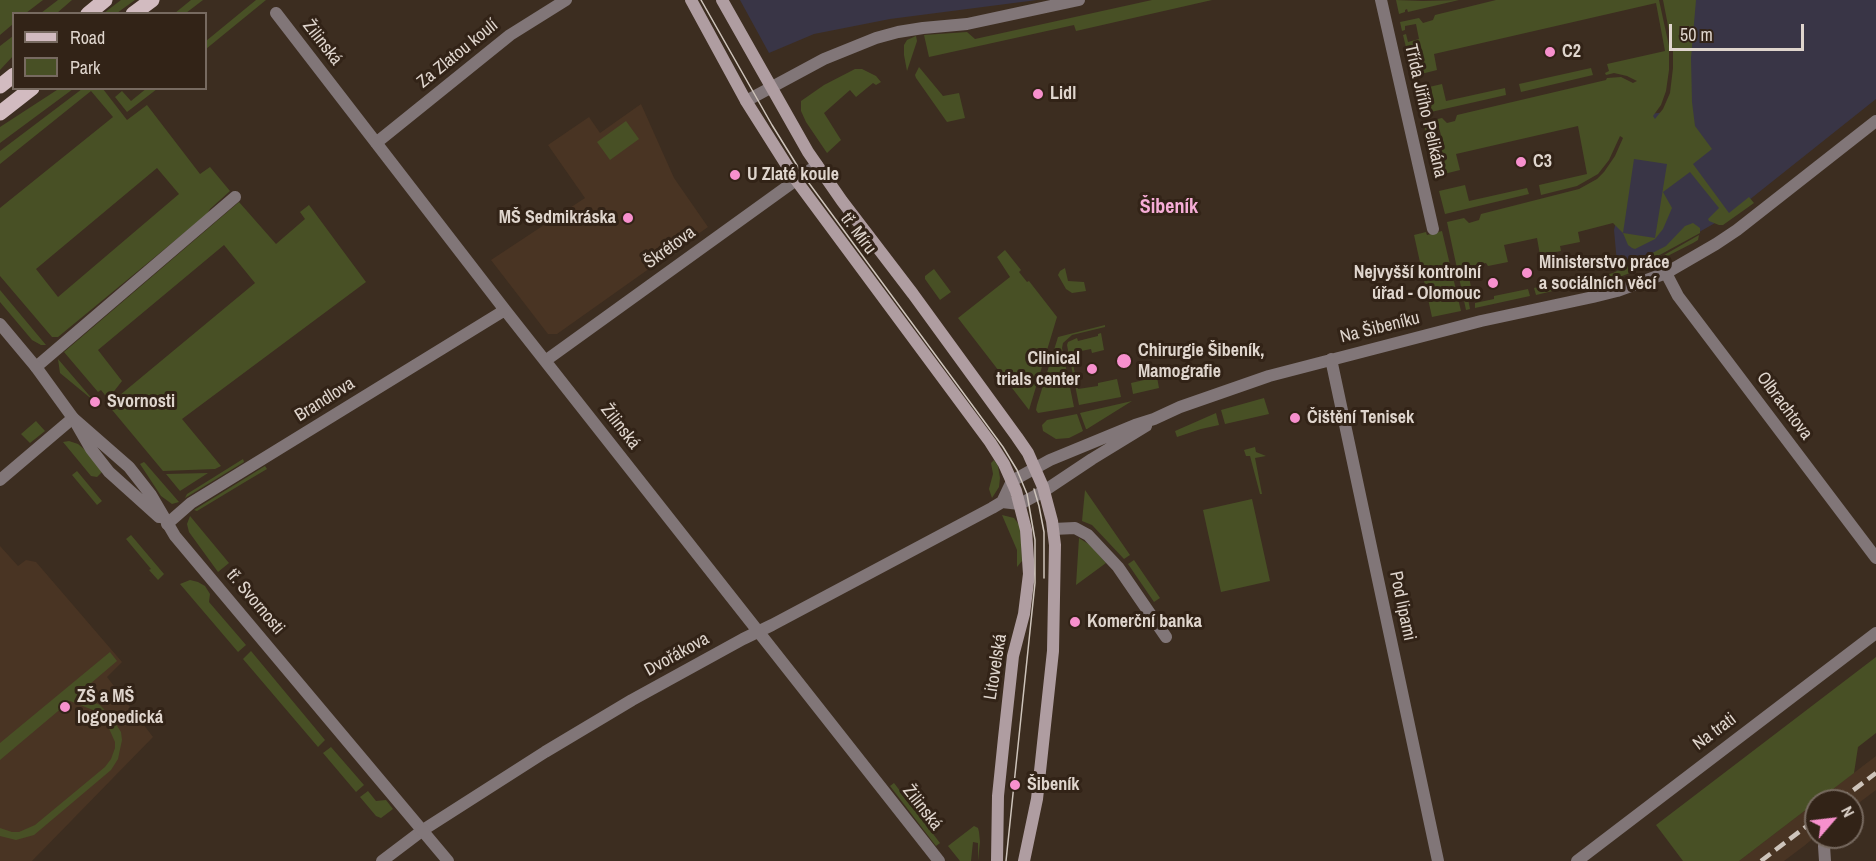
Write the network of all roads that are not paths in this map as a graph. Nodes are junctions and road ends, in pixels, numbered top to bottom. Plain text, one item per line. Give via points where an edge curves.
1 (105, 0) edge
2 (152, 0) edge
3 (566, 0) edge
4 (690, 0) edge
5 (723, 0) edge
6 (1080, 0) edge
7 (1381, 0) edge
8 (90, 12) edge
9 (137, 12) edge
10 (276, 13) dead end
11 (12, 77) edge
12 (0, 86) edge
13 (770, 87) junction
14 (29, 90) edge
15 (747, 101) junction
16 (0, 113) edge
17 (1876, 121) edge
18 (376, 143) junction
19 (817, 165) junction
20 (796, 180) junction
21 (236, 197) dead end
22 (1433, 229) dead end
23 (1666, 273) junction
24 (505, 310) junction
25 (0, 324) edge
26 (1331, 359) junction
27 (545, 361) junction
28 (36, 367) junction
29 (73, 418) junction
30 (1154, 419) junction
31 (1036, 468) junction
32 (0, 480) edge
33 (1012, 481) junction
34 (1044, 491) junction
35 (1002, 502) junction
36 (1020, 504) junction
37 (167, 524) junction
38 (1053, 529) junction
39 (1876, 558) edge
40 (759, 631) junction
41 (1876, 633) edge
42 (1166, 637) dead end
43 (423, 830) junction
44 (381, 861) edge
45 (448, 861) edge
46 (939, 861) edge
47 (997, 861) edge
48 (1024, 861) edge
49 (1438, 861) edge
50 (1577, 861) edge

1 - 8 main road
2 - 9 main road
3 - 18 street, Za Zlatou koulí via 510,35
4 - 15 main road, tř. Míru
5 - 13 main road, tř. Míru
6 - 13 street via 968,24 876,38
7 - 22 street, Třída Jiřího Pelikána
10 - 18 street, Žilinská
11 - 12 main road
13 - 15 street
13 - 19 main road, tř. Míru
14 - 16 main road
15 - 20 main road, tř. Míru
17 - 23 street, Na Šibeníku via 1737,230
18 - 24 street, Žilinská
19 - 20 street, Škrétova
19 - 31 main road, tř. Míru via 1017,436
20 - 27 street, Škrétova
20 - 33 main road, tř. Míru via 990,442
21 - 28 street
23 - 26 street, Na Šibeníku via 1593,297
23 - 39 street, Olbrachtova via 1678,296
24 - 27 street, Žilinská
24 - 37 street, Brandlova via 191,504
25 - 28 street, tř. Svornosti
26 - 30 street, Na Šibeníku via 1220,392
26 - 49 street, Pod lipami
27 - 40 street, Žilinská
28 - 29 street, tř. Svornosti
29 - 32 street
29 - 37 street via 109,472
29 - 37 street, tř. Svornosti via 129,467
30 - 31 street, Na Šibeníku
30 - 34 street
31 - 33 street, Na Šibeníku
31 - 34 main road
33 - 35 street
33 - 36 main road, Litovelská
34 - 36 street
34 - 38 main road
35 - 36 street
35 - 40 street, Dvořákova
36 - 47 main road, Litovelská via 1029,545 1029,574 1013,656 1005,726
37 - 43 street, tř. Svornosti
38 - 42 street via 1070,527 1088,535 1118,567
38 - 48 main road via 1056,578 1050,680 1037,799
40 - 43 street, Dvořákova via 591,723
40 - 46 street, Žilinská
41 - 50 street, Na trati
43 - 44 street, Dvořákova
43 - 45 street, tř. Svornosti

